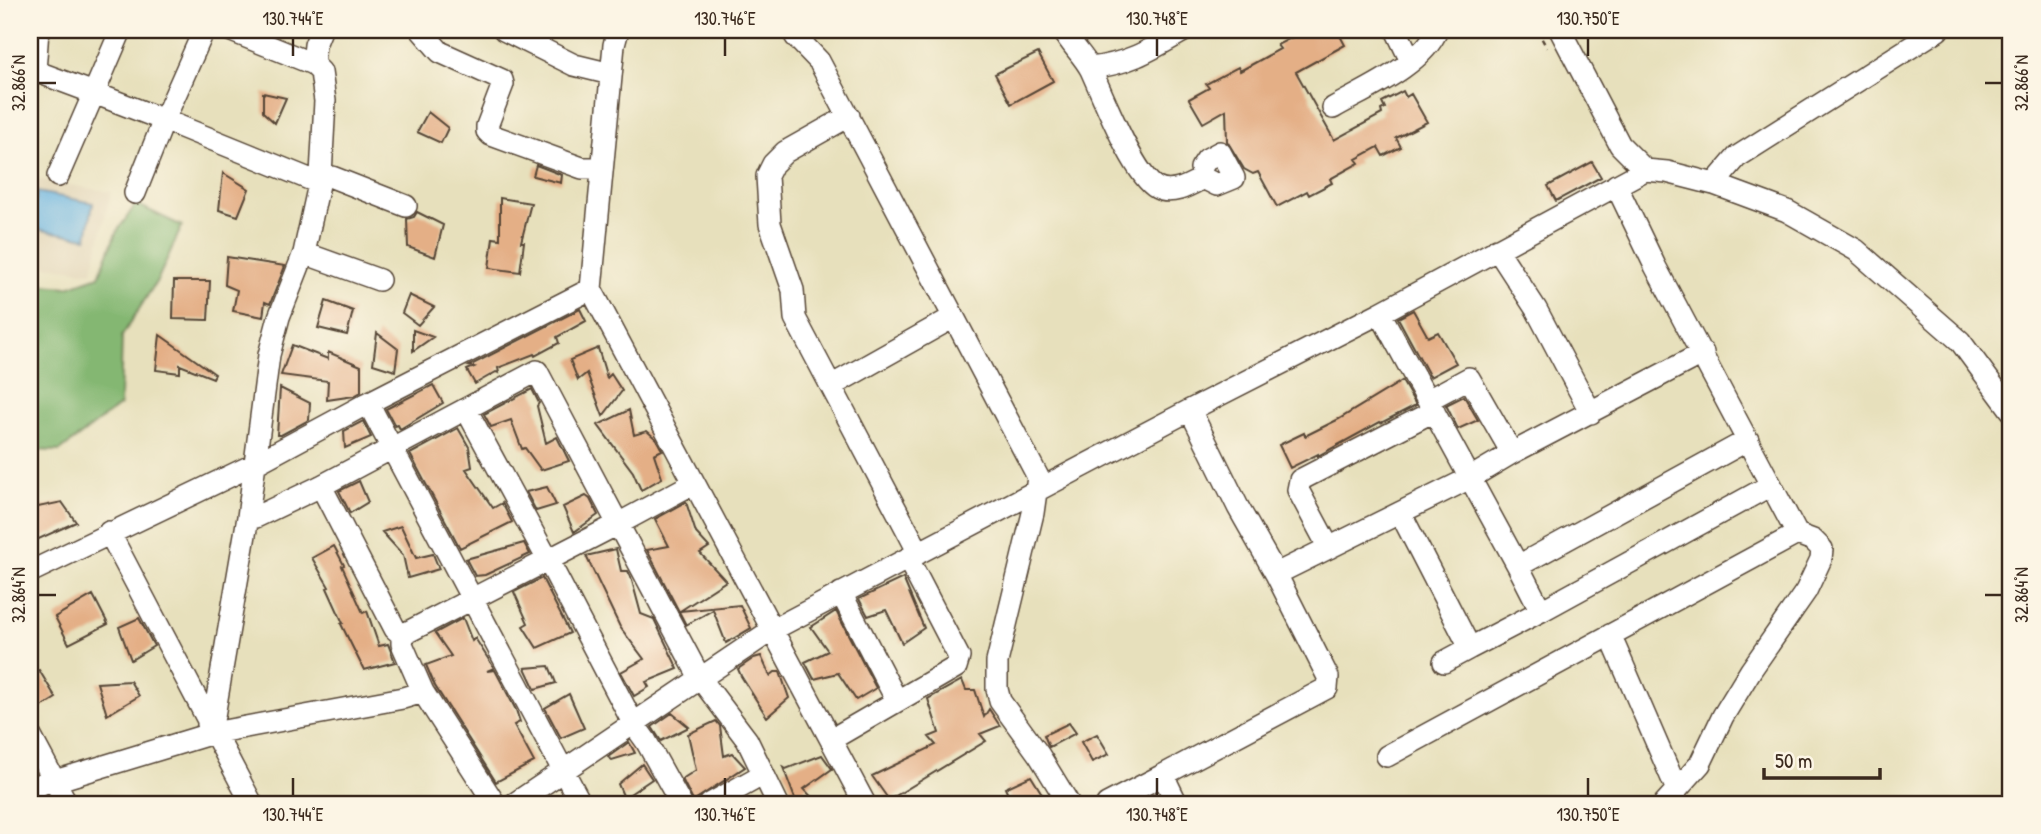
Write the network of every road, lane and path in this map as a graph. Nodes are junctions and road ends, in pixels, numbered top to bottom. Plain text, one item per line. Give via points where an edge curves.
1 (38, 30) edge
2 (121, 30) edge
3 (204, 30) edge
4 (229, 30) edge
5 (321, 30) edge
6 (421, 30) edge
7 (504, 30) edge
8 (618, 30) edge
9 (1063, 30) edge
10 (1185, 30) edge
11 (1396, 30) edge
12 (1437, 30) edge
13 (1560, 30) edge
14 (1938, 30) edge
15 (799, 32) edge
16 (1411, 61) junction
17 (313, 64) junction
18 (1090, 68) junction
19 (611, 74) junction
20 (94, 93) junction
21 (1333, 108) dead end
22 (849, 116) junction
23 (164, 120) junction
24 (602, 168) junction
25 (1646, 170) junction
26 (58, 176) dead end
27 (1203, 178) dead end
28 (320, 179) junction
29 (1714, 184) junction
30 (1616, 185) junction
31 (135, 193) dead end
32 (406, 206) dead end
33 (1497, 249) junction
34 (304, 253) junction
35 (379, 279) dead end
36 (591, 289) junction
37 (1380, 313) junction
38 (953, 318) junction
39 (1703, 354) junction
40 (831, 386) junction
41 (368, 403) junction
42 (1431, 405) junction
43 (466, 409) junction
44 (1190, 410) junction
45 (2011, 410) edge
46 (1591, 413) junction
47 (1748, 440) junction
48 (392, 447) junction
49 (1512, 453) junction
50 (255, 464) junction
51 (1470, 478) junction
52 (694, 483) junction
53 (321, 485) junction
54 (1771, 485) junction
55 (1037, 491) junction
56 (1401, 514) junction
57 (248, 517) junction
58 (618, 524) junction
59 (109, 532) junction
60 (1797, 534) junction
61 (1329, 548) junction
62 (914, 556) junction
63 (548, 560) junction
64 (1518, 566) junction
65 (30, 572) edge
66 (1276, 574) junction
67 (841, 593) junction
68 (472, 599) junction
69 (1541, 611) junction
70 (772, 630) junction
71 (402, 635) junction
72 (1610, 635) junction
73 (1470, 648) junction
74 (1444, 662) dead end
75 (700, 678) junction
76 (423, 692) junction
77 (897, 701) junction
78 (633, 723) junction
79 (211, 729) junction
80 (30, 735) edge
81 (832, 739) junction
82 (1387, 756) dead end
83 (563, 770) junction
84 (762, 775) junction
85 (1163, 775) junction
86 (54, 780) junction
87 (30, 790) edge
88 (1671, 797) edge
89 (1062, 802) edge
90 (67, 804) edge
91 (252, 804) edge
92 (495, 804) edge
93 (514, 804) edge
94 (581, 804) edge
95 (681, 804) edge
96 (710, 804) edge
97 (778, 804) edge
98 (865, 804) edge
99 (1107, 804) edge
100 (1177, 804) edge

1 - 20 street via 35,71
2 - 20 street
3 - 23 street
4 - 17 street
5 - 17 street
6 - 24 street via 440,52 502,80 487,126 491,135 582,168
7 - 19 street via 574,65
8 - 19 street
9 - 18 street
10 - 18 street via 1136,58
11 - 16 street
12 - 16 street
13 - 25 street via 1620,145
14 - 29 street via 1737,157
15 - 22 street
16 - 21 street
17 - 28 street via 321,72 325,102
18 - 27 street via 1145,180 1160,190 1179,190
19 - 24 street
20 - 23 street
20 - 26 street
22 - 38 street
22 - 40 street via 785,152 767,176 770,223 793,289 795,318
23 - 28 street
23 - 31 street
24 - 36 street
25 - 29 street
25 - 30 street
28 - 32 street via 332,177
28 - 34 street
29 - 45 street via 1787,211 1856,250 1960,341
30 - 33 street
30 - 39 street
33 - 37 street
33 - 46 street via 1536,310
34 - 35 street
34 - 50 street via 269,355
36 - 41 street
36 - 52 street
37 - 42 street
37 - 44 street
38 - 40 street
38 - 55 street via 1038,477
39 - 46 street
39 - 47 street
40 - 62 street
41 - 48 street
41 - 50 street
42 - 49 street via 1469,378
42 - 51 street
42 - 61 street via 1300,480 1298,490
43 - 48 street
43 - 58 street via 537,371
43 - 63 street
44 - 55 street
44 - 66 street
46 - 49 street
47 - 54 street
47 - 64 street
48 - 53 street
48 - 68 street
49 - 51 street
50 - 57 street
50 - 59 street
51 - 56 street
51 - 64 street
52 - 58 street
52 - 70 street
53 - 57 street
53 - 71 street
54 - 60 street
54 - 69 street
55 - 62 street
55 - 89 street via 998,662 997,689
56 - 61 street
56 - 73 street
57 - 79 street
58 - 63 street
58 - 75 street
59 - 65 street
59 - 79 street
60 - 72 street
60 - 88 street via 1814,540 1822,549 1806,591 1751,670 1700,764
61 - 66 street
62 - 67 street
62 - 77 street via 959,657 956,667
63 - 68 street
63 - 78 street
64 - 69 street
66 - 85 street via 1328,677 1327,688
67 - 70 street
67 - 77 street
68 - 71 street
68 - 83 street
69 - 73 street
70 - 75 street
70 - 81 street
71 - 76 street
72 - 82 street
72 - 88 street
73 - 74 street
75 - 78 street
75 - 84 street via 747,740
76 - 79 street
76 - 92 street
77 - 81 street
78 - 83 street
78 - 95 street
79 - 86 street
79 - 91 street
80 - 86 street
81 - 98 street
83 - 93 street
83 - 94 street
84 - 96 street
84 - 97 street
85 - 99 street
85 - 100 street
86 - 87 street
86 - 90 street

